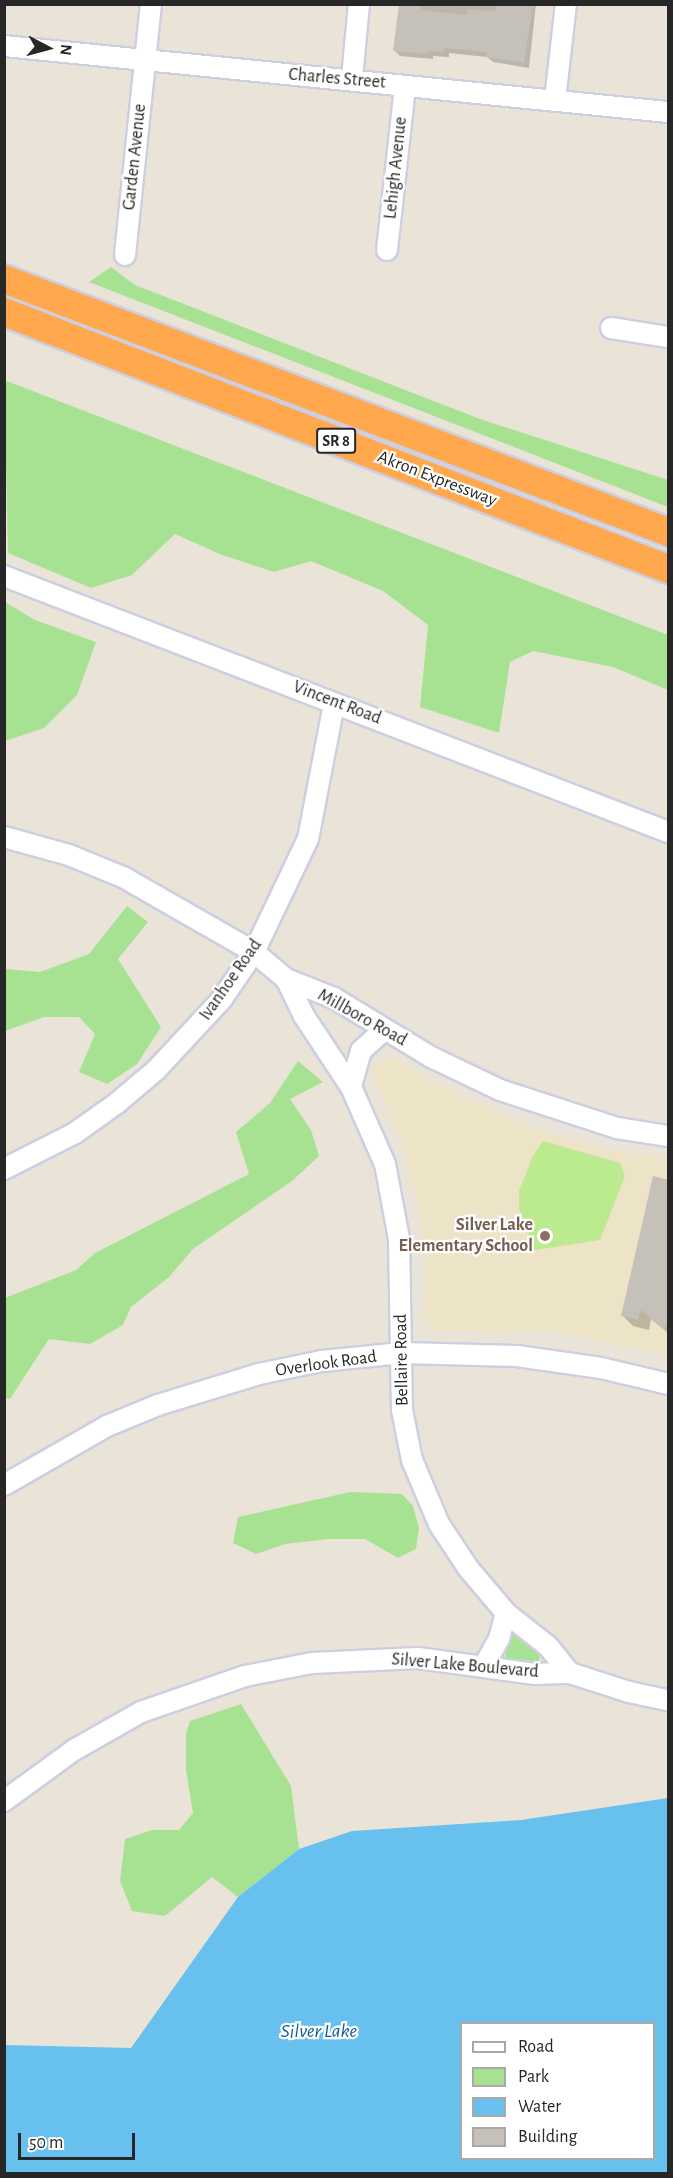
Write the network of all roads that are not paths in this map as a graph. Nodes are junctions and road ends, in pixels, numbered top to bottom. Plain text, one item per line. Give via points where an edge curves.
1 (151, 4) edge
2 (358, 4) edge
3 (566, 4) edge
4 (4, 46) edge
5 (145, 60) junction
6 (352, 78) junction
7 (405, 86) junction
8 (555, 100) junction
9 (669, 112) edge
10 (387, 250) dead end
11 (125, 255) dead end
12 (4, 279) edge
13 (4, 312) edge
14 (611, 328) dead end
15 (669, 337) edge
16 (669, 532) edge
17 (669, 569) edge
18 (4, 576) edge
19 (334, 704) junction
20 (669, 832) edge
21 (4, 837) edge
22 (254, 952) junction
23 (286, 980) junction
24 (384, 1030) junction
25 (351, 1087) junction
26 (669, 1136) edge
27 (4, 1169) edge
28 (402, 1353) junction
29 (669, 1384) edge
30 (4, 1485) edge
31 (506, 1613) junction
32 (485, 1664) junction
33 (570, 1673) junction
34 (669, 1700) edge
35 (4, 1801) edge

1 - 5 street, Garden Avenue
2 - 6 street
3 - 8 street
4 - 5 street, Charles Street
5 - 6 street, Charles Street
5 - 11 street, Garden Avenue
6 - 7 street, Charles Street
7 - 8 street, Charles Street
7 - 10 street, Lehigh Avenue
8 - 9 street, Charles Street
12 - 16 highway, Akron Expressway / SR 8
13 - 17 highway, Akron Expressway / SR 8
14 - 15 street
18 - 19 street, Vincent Road
19 - 20 street, Vincent Road
19 - 22 street, Ivanhoe Road via 312,828
21 - 22 street, Millboro Road via 69,855 123,877
22 - 23 street, Millboro Road
22 - 27 street, Ivanhoe Road via 222,999 156,1070 95,1120
23 - 24 street, Millboro Road via 334,998
23 - 25 street, Bellaire Road via 304,1016
24 - 25 street via 361,1051
24 - 26 street, Millboro Road via 465,1074 534,1104 617,1128
25 - 28 street, Bellaire Road via 376,1139 391,1190 401,1252
28 - 29 street, Overlook Road via 544,1358
28 - 30 street, Overlook Road via 309,1364 197,1392 107,1426
28 - 31 street, Bellaire Road via 402,1410 420,1485 455,1550
31 - 32 street via 499,1640
31 - 33 street, Bellaire Road via 548,1646
32 - 33 street, Silver Lake Boulevard via 535,1674
32 - 35 street, Silver Lake Boulevard via 418,1658 344,1660 245,1676 141,1712 74,1750
33 - 34 street, Silver Lake Boulevard

